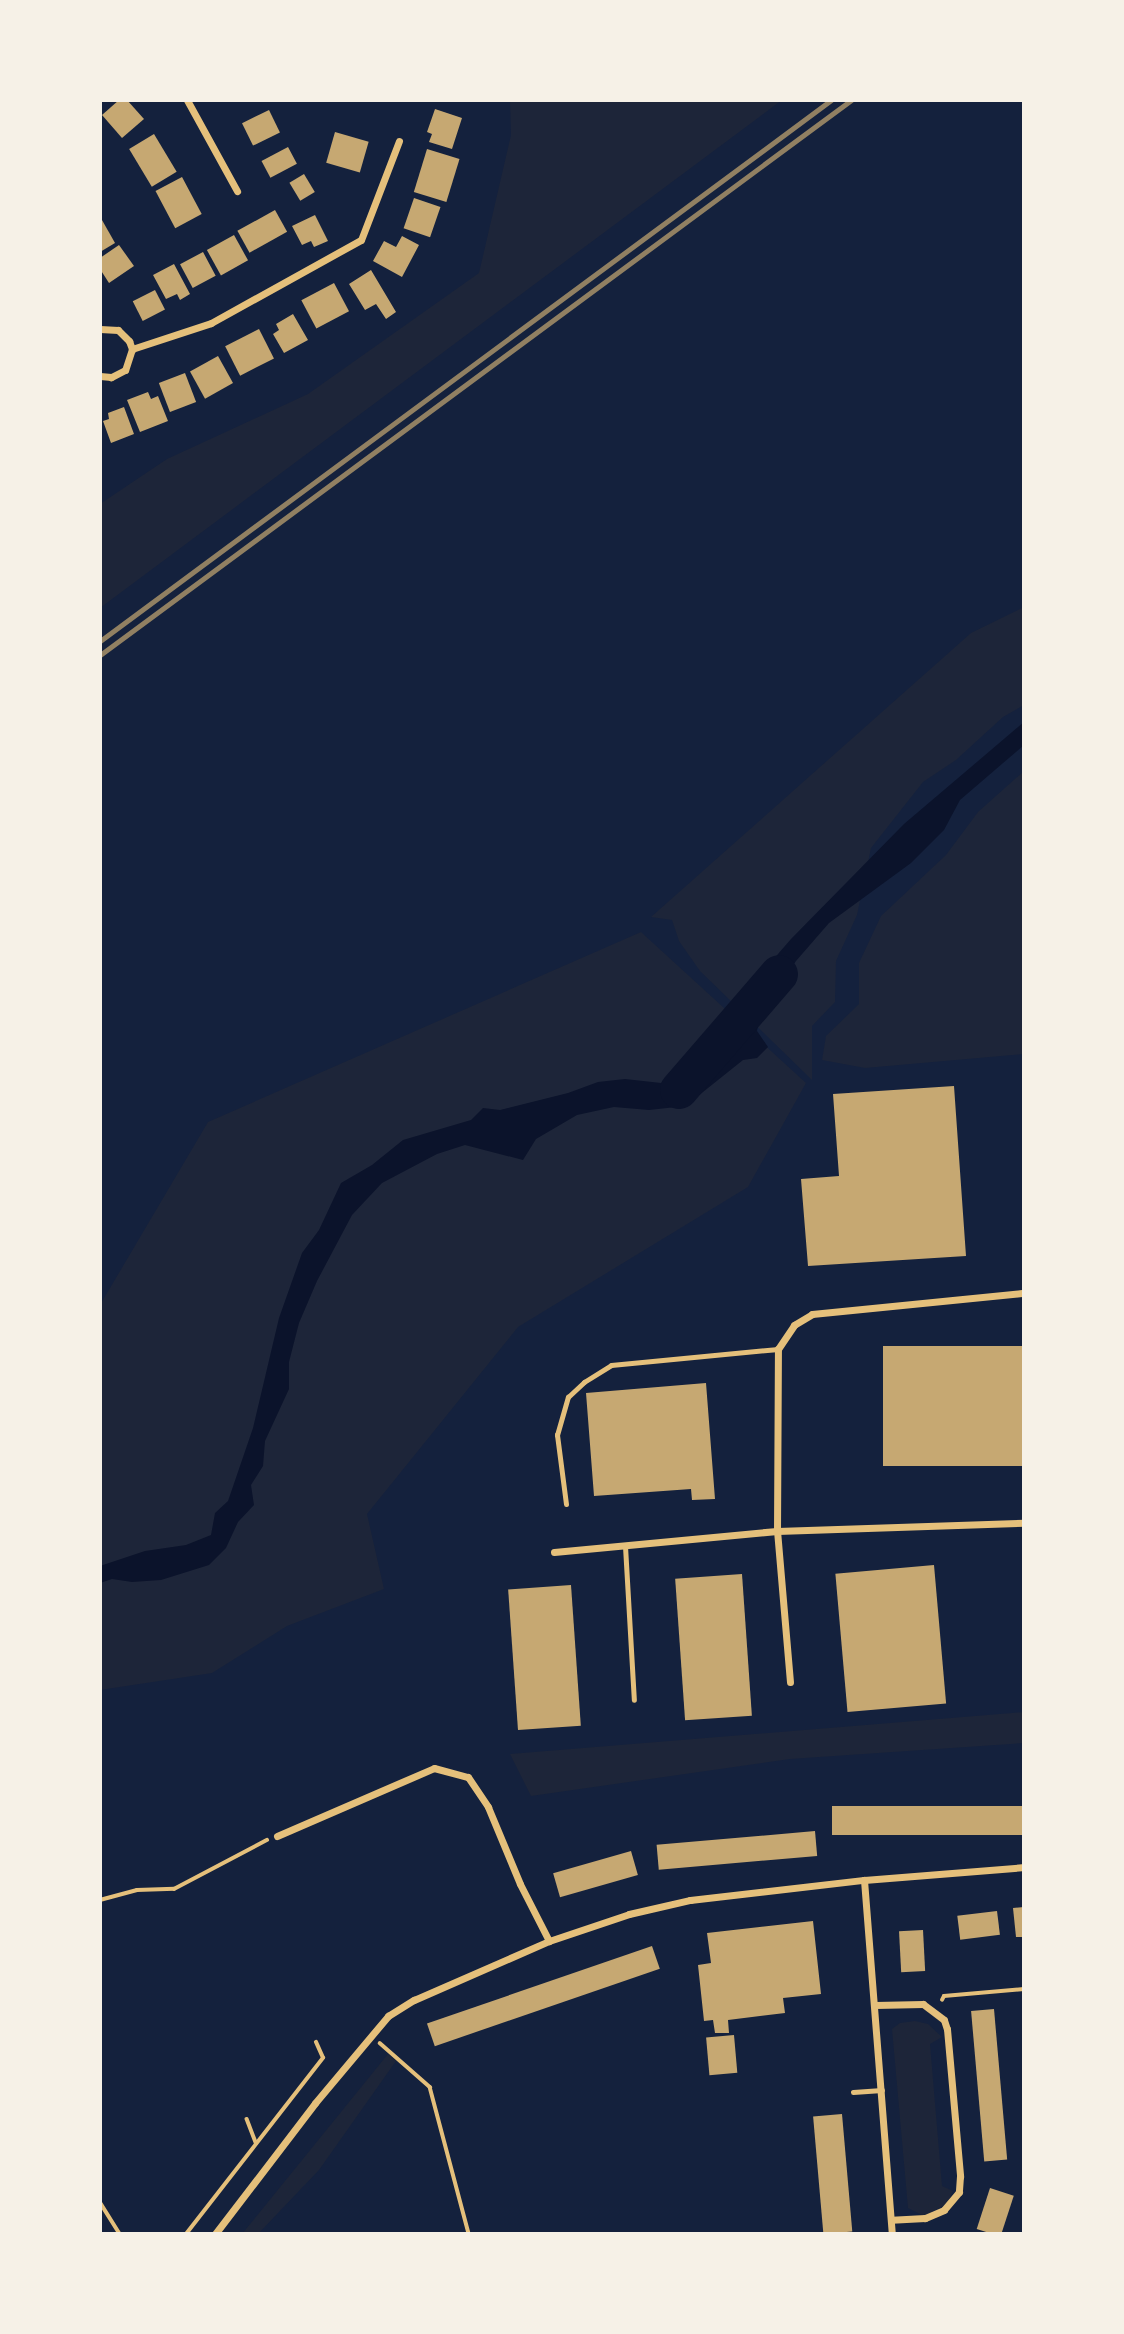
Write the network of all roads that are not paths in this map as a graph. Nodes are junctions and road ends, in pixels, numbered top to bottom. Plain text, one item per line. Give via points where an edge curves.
1 (187, 100) edge
2 (399, 141) dead end
3 (237, 191) dead end
4 (100, 329) edge
5 (132, 349) junction
6 (100, 376) edge
7 (1024, 1293) edge
8 (778, 1349) junction
9 (566, 1504) dead end
10 (1024, 1523) edge
11 (778, 1531) junction
12 (625, 1546) junction
13 (554, 1552) dead end
14 (790, 1682) dead end
15 (634, 1700) dead end
16 (277, 1836) road end
17 (1024, 1867) edge
18 (864, 1880) junction
19 (550, 1941) junction
20 (875, 2006) junction
21 (881, 2090) junction
22 (853, 2092) dead end
23 (892, 2220) junction
24 (215, 2234) edge
25 (892, 2234) edge

1 - 3 street
2 - 5 street via 361,240 211,323
4 - 5 street via 118,330
5 - 6 street via 125,370 111,377
7 - 8 street via 812,1314 794,1325
8 - 9 lane via 611,1365 584,1381 568,1397 557,1435
8 - 11 street
10 - 11 street
11 - 12 street
11 - 14 street
12 - 13 street
12 - 15 lane
16 - 19 street via 434,1768 468,1777 488,1807
17 - 18 street
18 - 19 street via 690,1900 629,1914
18 - 20 street
19 - 24 street via 414,2000 388,2016
20 - 21 street
20 - 23 street via 923,2004 936,2012 947,2029 959,2192 953,2203 935,2215
21 - 22 lane
21 - 23 street
23 - 25 street

